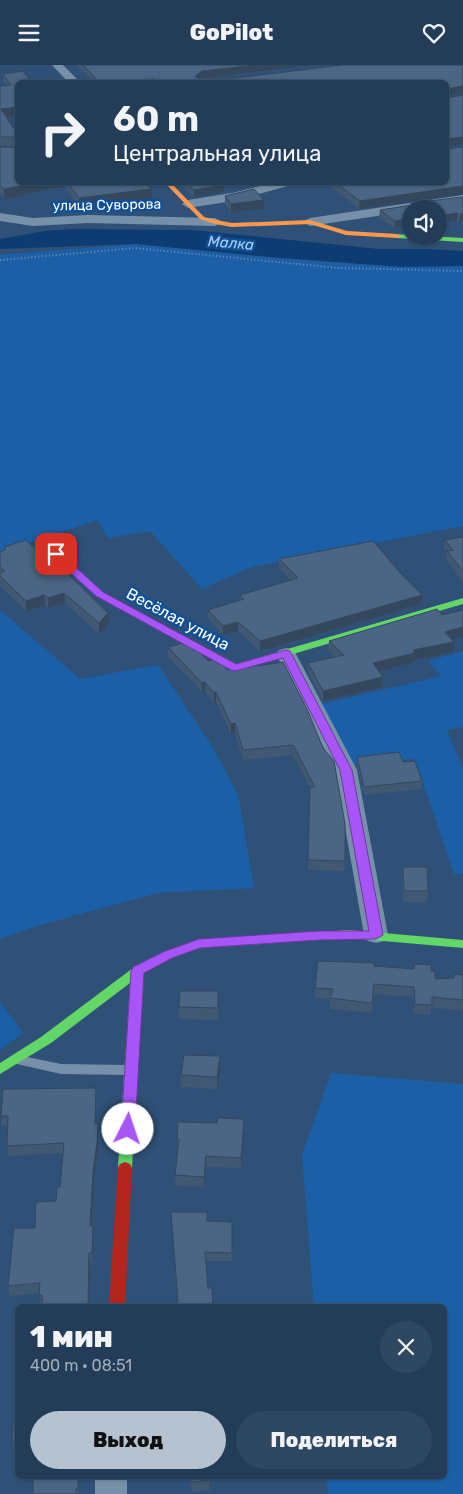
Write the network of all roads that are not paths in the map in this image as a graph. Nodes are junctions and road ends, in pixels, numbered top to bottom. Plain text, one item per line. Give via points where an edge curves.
1 (57, 65) edge
2 (73, 80) edge
3 (170, 185) edge
4 (277, 185) edge
5 (463, 199) edge
6 (188, 204) junction
7 (0, 217) edge
8 (310, 222) junction
9 (36, 223) junction
10 (215, 223) junction
11 (0, 226) edge
12 (463, 240) edge
13 (41, 540) dead end
14 (463, 601) edge
15 (286, 653) junction
16 (376, 935) junction
17 (463, 943) edge
18 (137, 971) junction
19 (17, 1060) junction
20 (0, 1069) edge
21 (132, 1070) junction
22 (117, 1304) edge
23 (111, 1479) edge
24 (111, 1494) edge

1 - 2 street
3 - 6 street
4 - 6 street via 233,197
5 - 8 street
6 - 10 street via 202,218
7 - 9 street, улица Суворова
8 - 10 street
8 - 12 street via 346,233
9 - 10 street, улица Суворова via 138,219
9 - 11 street
13 - 15 street, Весёлая улица via 99,594 235,668
14 - 15 street, Весёлая улица
15 - 16 street via 346,770
16 - 17 street
16 - 18 street via 318,935 199,944
18 - 19 street
18 - 21 street
19 - 20 street
19 - 21 lane via 61,1069
21 - 22 street
23 - 24 street

